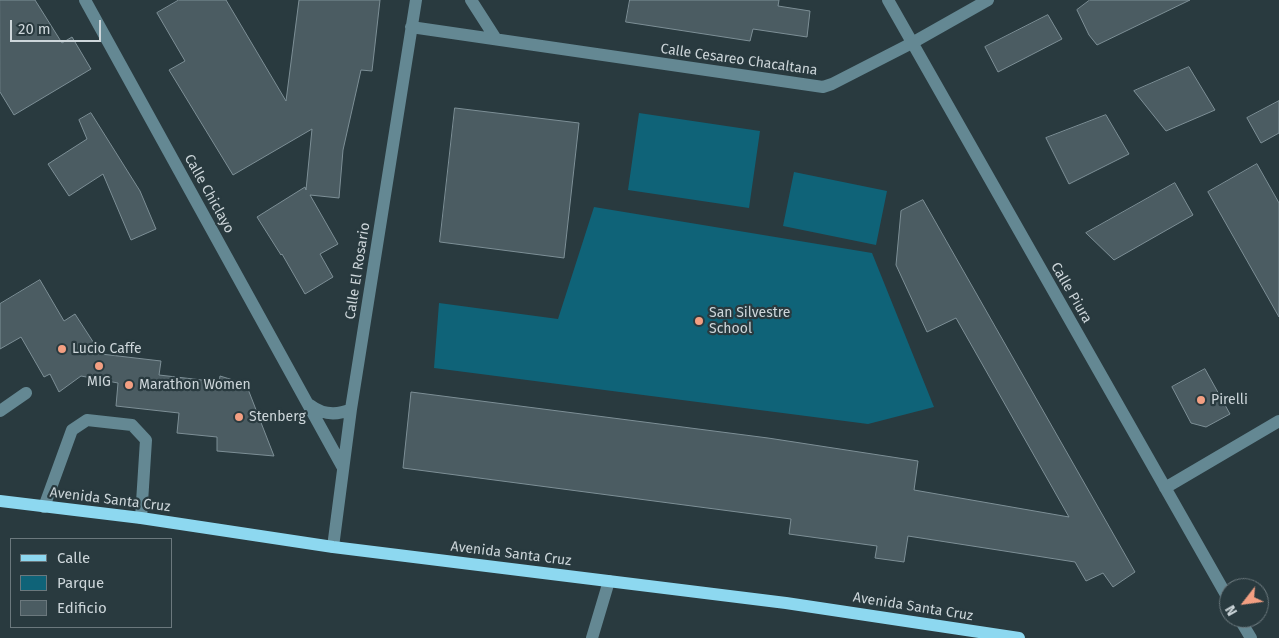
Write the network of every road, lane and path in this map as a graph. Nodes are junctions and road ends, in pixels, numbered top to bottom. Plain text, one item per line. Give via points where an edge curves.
1 (85, 0) edge
2 (416, 0) edge
3 (471, 0) edge
4 (888, 0) edge
5 (988, 0) edge
6 (411, 27) junction
7 (496, 39) junction
8 (912, 43) junction
9 (26, 393) dead end
10 (308, 403) junction
11 (351, 409) junction
12 (0, 411) edge
13 (1279, 421) edge
14 (342, 466) junction
15 (1165, 488) junction
16 (0, 500) edge
17 (44, 507) junction
18 (141, 518) junction
19 (333, 546) junction
20 (609, 581) junction
21 (1219, 582) edge
22 (592, 638) edge
23 (1019, 638) edge

1 - 10 street, Calle Chiclayo
2 - 6 street, Calle El Rosario
3 - 7 street
4 - 8 street, Calle Piura
5 - 8 street, Calle Cesareo Chacaltana
6 - 7 street, Calle Cesareo Chacaltana
6 - 11 street, Calle El Rosario
7 - 8 street, Calle Cesareo Chacaltana via 823,87
8 - 15 street, Calle Piura
9 - 12 street
10 - 11 street via 315,409 333,414
10 - 14 street, Calle Chiclayo
11 - 14 street, Calle El Rosario
13 - 15 street
14 - 19 street, Calle El Rosario
15 - 21 street, Calle Piura
16 - 17 main road, Avenida Santa Cruz
17 - 18 main road, Avenida Santa Cruz
17 - 18 street via 72,430 87,420 96,421 132,426 146,440
18 - 19 main road, Avenida Santa Cruz
19 - 20 main road, Avenida Santa Cruz
20 - 22 street
20 - 23 main road, Avenida Santa Cruz via 786,602

